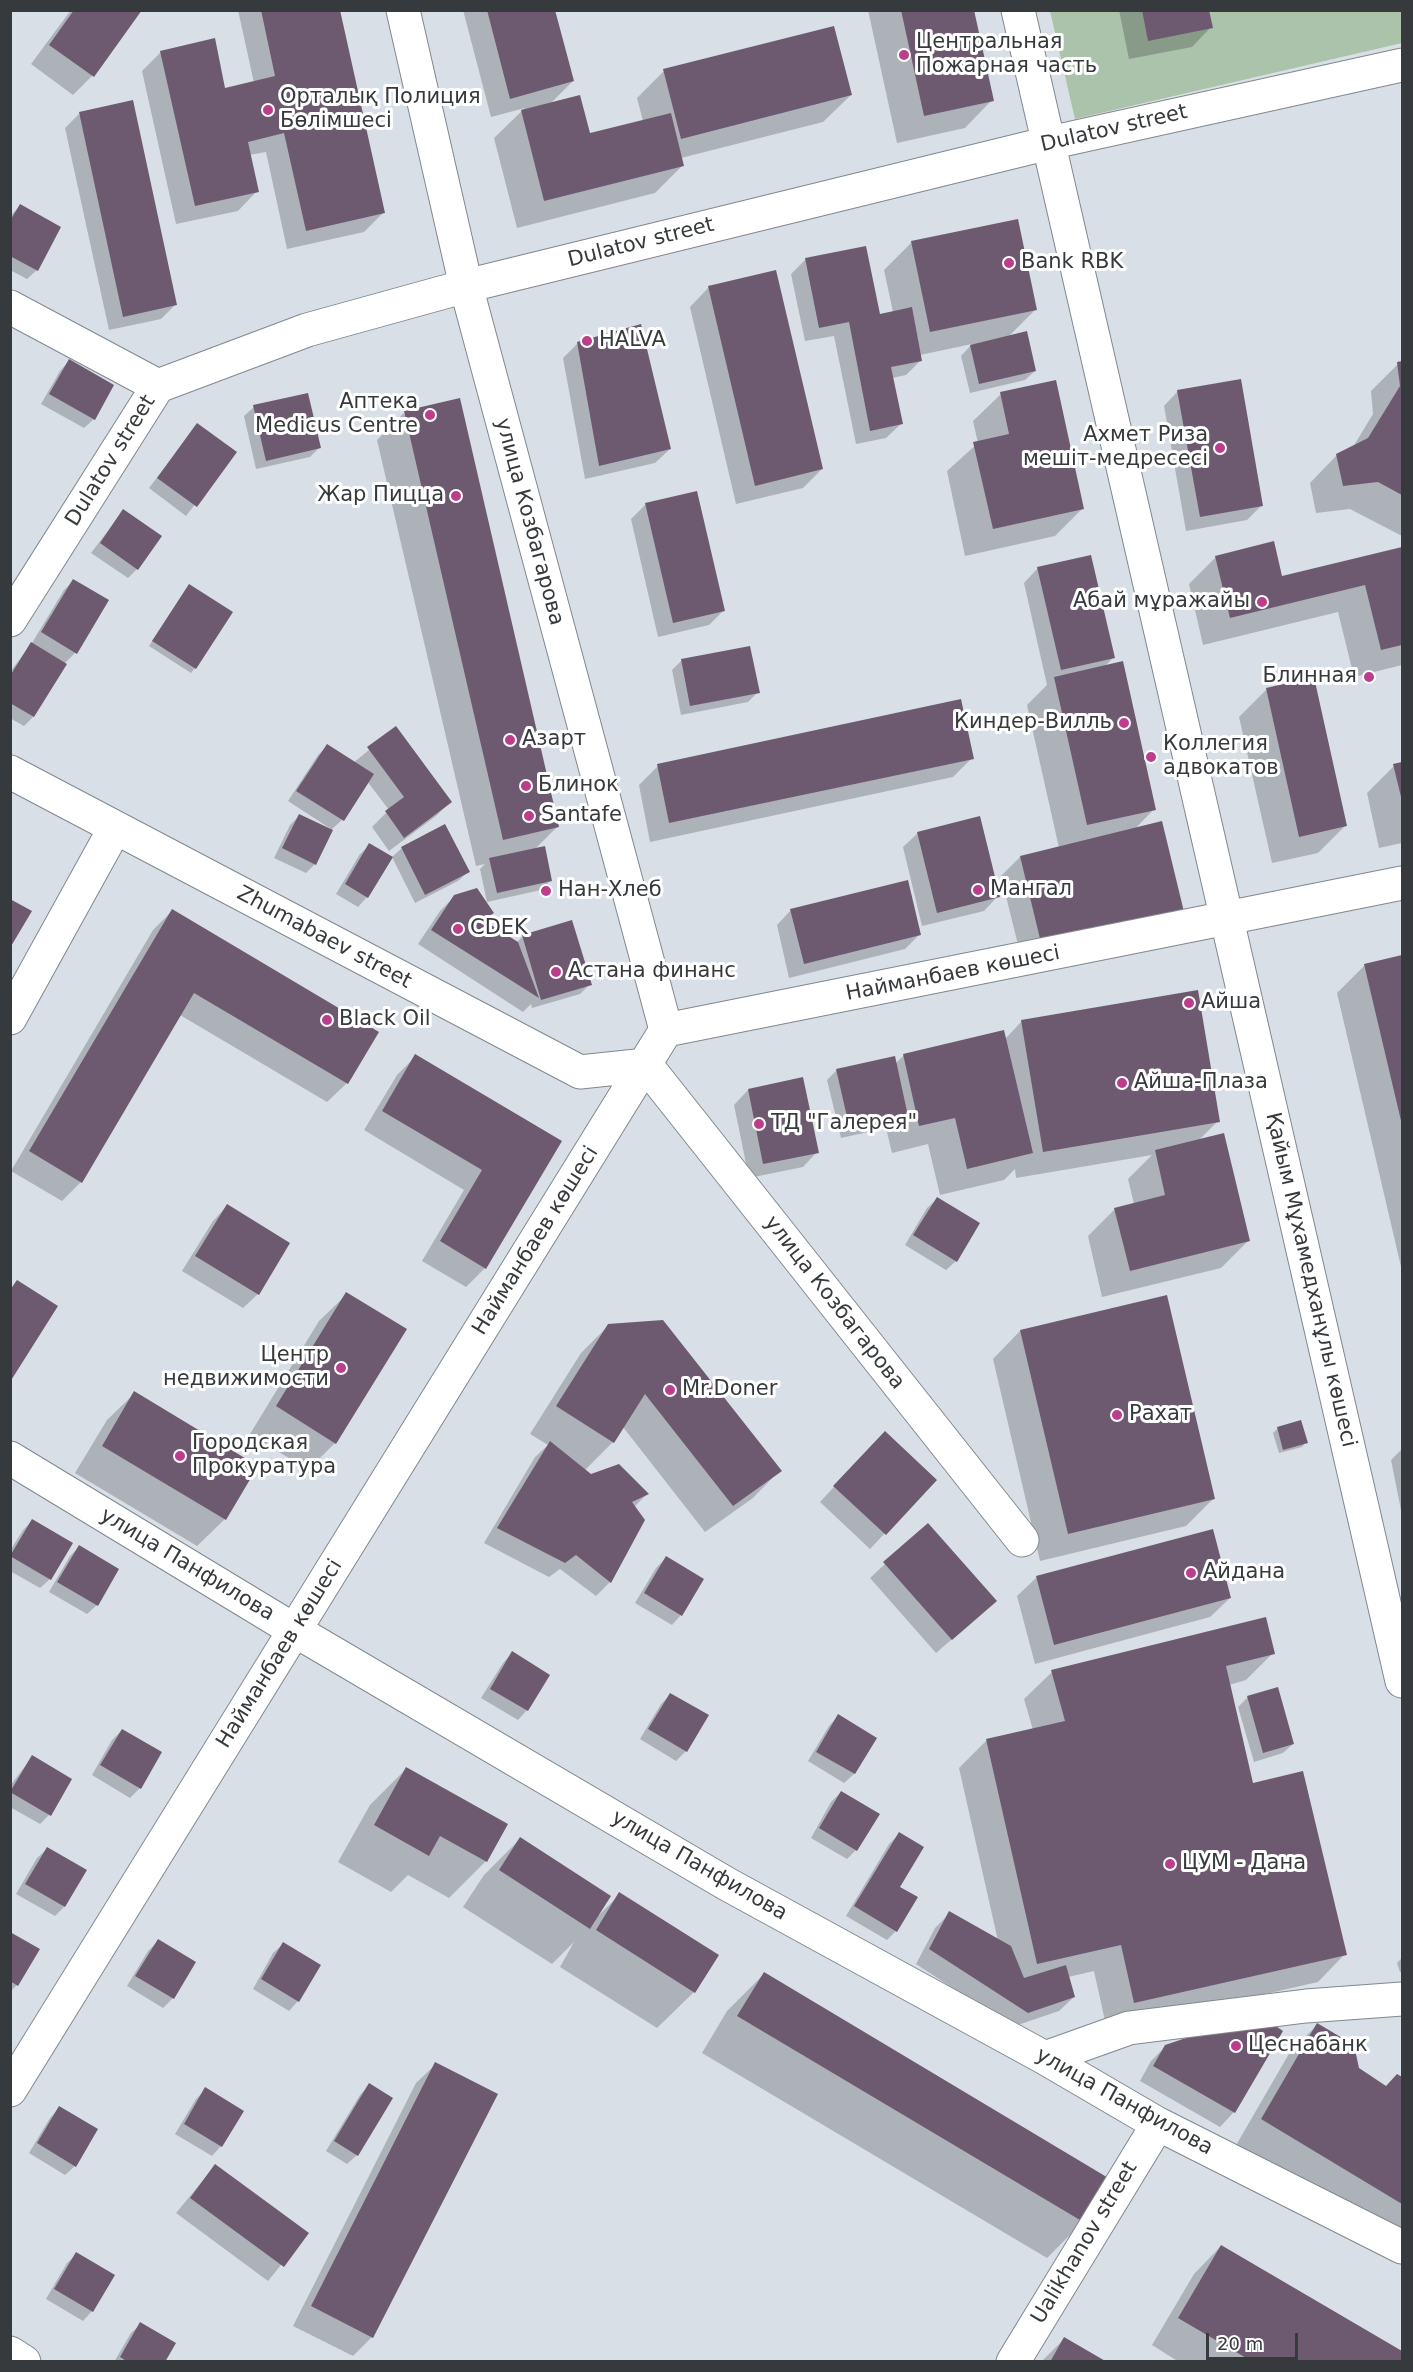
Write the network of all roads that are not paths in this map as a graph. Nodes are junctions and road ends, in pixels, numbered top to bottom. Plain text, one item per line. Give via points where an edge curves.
1 (403, 10) edge
2 (1018, 10) edge
3 (1402, 65) edge
4 (1049, 143) junction
5 (466, 286) junction
6 (10, 307) edge
7 (158, 386) junction
8 (10, 620) edge
9 (10, 772) edge
10 (115, 828) junction
11 (1402, 883) edge
12 (1226, 920) junction
13 (10, 1018) edge
14 (666, 1030) junction
15 (646, 1065) junction
16 (10, 1458) edge
17 (1022, 1540) dead end
18 (294, 1630) junction
19 (1402, 1681) edge
20 (1402, 1999) edge
21 (1045, 2058) junction
22 (10, 2090) edge
23 (1158, 2124) junction
24 (1402, 2247) edge
25 (10, 2353) edge
26 (24, 2361) edge
27 (1013, 2361) edge

1 - 5 street, улица Козбагарова
2 - 4 street, Қайым Мұхамедханұлы көшесі
3 - 4 street, Dulatov street
4 - 5 street, Dulatov street
4 - 12 street, Қайым Мұхамедханұлы көшесі
5 - 7 street, Dulatov street via 307,330
5 - 14 street, улица Козбагарова
6 - 7 street
7 - 8 street, Dulatov street
9 - 10 street, Zhumabaev street
10 - 13 street
10 - 15 street, Zhumabaev street via 580,1072
11 - 12 street, Найманбаев көшесі
12 - 14 street, Найманбаев көшесі
12 - 19 street, Қайым Мұхамедханұлы көшесі
14 - 15 street, Найманбаев көшесі
15 - 17 street, улица Козбагарова
15 - 18 street, Найманбаев көшесі
16 - 18 street, улица Панфилова
18 - 21 street, улица Панфилова via 727,1884
18 - 22 street, Найманбаев көшесі
20 - 21 street via 1306,2006 1129,2028
21 - 23 street, улица Панфилова
23 - 24 street, улица Панфилова
23 - 27 street, Ualikhanov street
25 - 26 street

